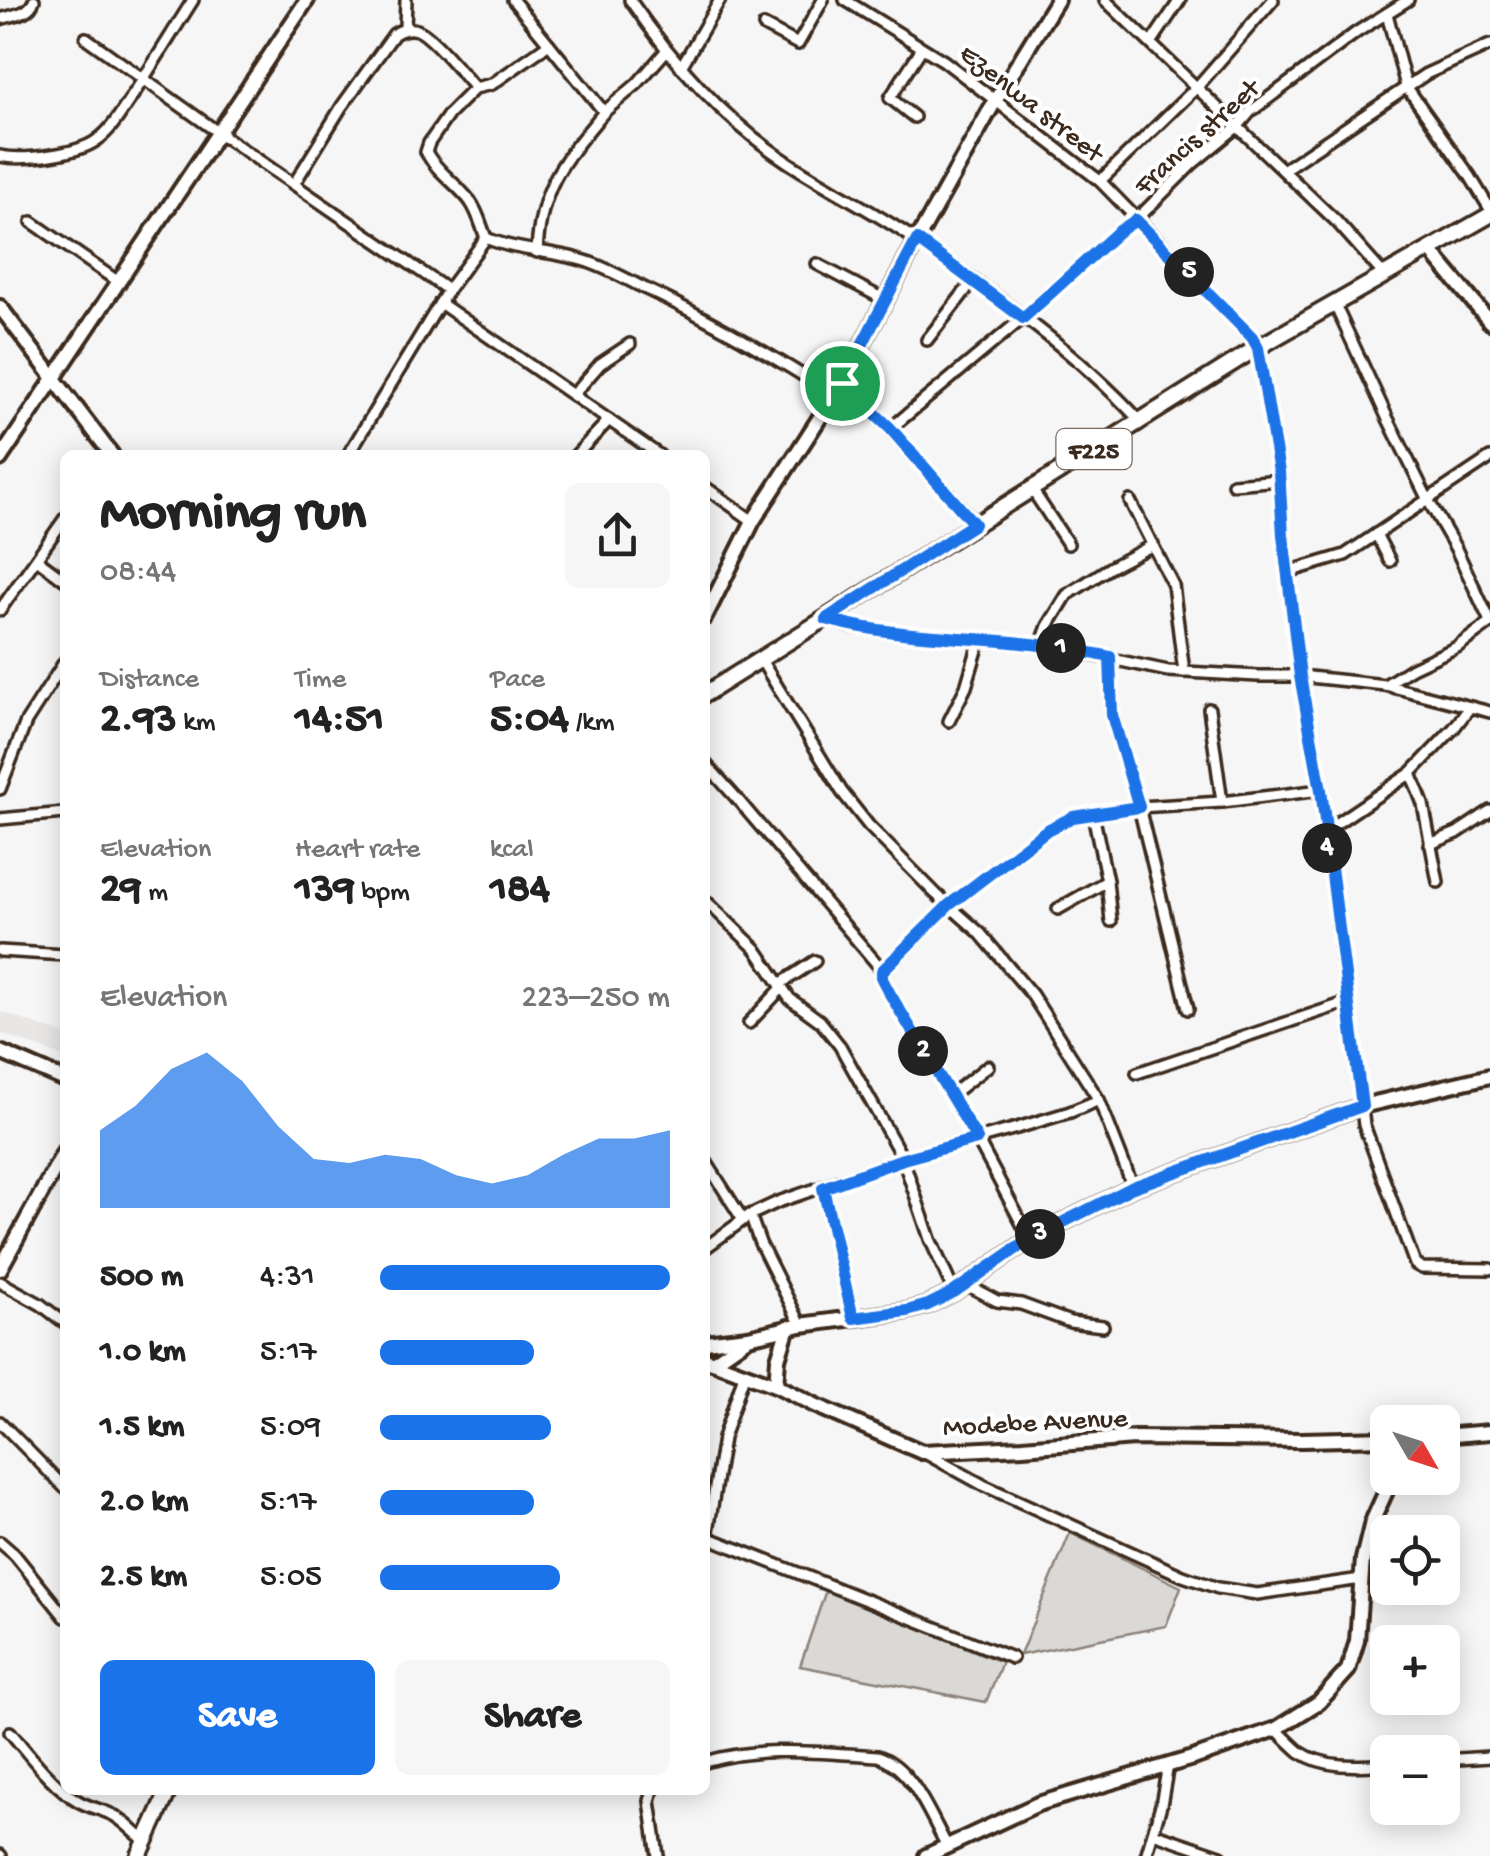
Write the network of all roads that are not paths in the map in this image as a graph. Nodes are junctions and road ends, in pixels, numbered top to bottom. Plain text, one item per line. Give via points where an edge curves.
1 (34, 0) edge
2 (193, 0) edge
3 (307, 0) edge
4 (406, 0) edge
5 (513, 0) edge
6 (630, 0) edge
7 (720, 0) edge
8 (824, 0) edge
9 (845, 0) edge
10 (1056, 0) edge
11 (1105, 0) edge
12 (1180, 0) edge
13 (1273, 0) edge
14 (1384, 0) edge
15 (1408, 0) edge
16 (1390, 12) junction
17 (0, 19) edge
18 (764, 26) dead end
19 (405, 28) junction
20 (86, 38) dead end
21 (1151, 43) junction
22 (548, 44) junction
23 (1490, 46) edge
24 (922, 48) junction
25 (666, 51) junction
26 (681, 67) junction
27 (143, 80) junction
28 (1406, 86) junction
29 (1197, 87) junction
30 (475, 88) junction
31 (995, 101) junction
32 (604, 112) junction
33 (914, 117) dead end
34 (1238, 126) junction
35 (219, 134) junction
36 (0, 156) edge
37 (1283, 170) junction
38 (1100, 181) junction
39 (294, 184) junction
40 (1490, 212) edge
41 (1136, 220) junction
42 (32, 222) dead end
43 (486, 238) junction
44 (917, 240) junction
45 (1430, 250) junction
46 (538, 252) junction
47 (817, 264) dead end
48 (1384, 276) junction
49 (117, 281) junction
50 (974, 282) junction
51 (448, 290) junction
52 (886, 301) junction
53 (440, 303) junction
54 (1335, 305) junction
55 (0, 307) edge
56 (1023, 318) junction
57 (1490, 322) edge
58 (927, 340) dead end
59 (630, 344) dead end
60 (1258, 348) junction
61 (54, 378) junction
62 (838, 389) junction
63 (572, 395) junction
64 (608, 420) junction
65 (1140, 421) junction
66 (890, 428) junction
67 (107, 450) edge
68 (351, 450) edge
69 (581, 450) edge
70 (652, 450) edge
71 (1490, 458) edge
72 (0, 459) edge
73 (1280, 480) junction
74 (1233, 484) dead end
75 (1031, 488) junction
76 (710, 491) edge
77 (1428, 500) junction
78 (1130, 501) dead end
79 (753, 521) junction
80 (974, 524) junction
81 (60, 526) edge
82 (1376, 534) junction
83 (1068, 544) dead end
84 (1153, 545) junction
85 (38, 560) junction
86 (1390, 561) dead end
87 (1288, 572) junction
88 (60, 576) edge
89 (710, 607) edge
90 (0, 610) edge
91 (826, 619) junction
92 (1490, 622) edge
93 (980, 640) junction
94 (1042, 645) junction
95 (1110, 657) junction
96 (761, 660) junction
97 (60, 670) edge
98 (1184, 672) junction
99 (1300, 676) junction
100 (1386, 685) junction
101 (710, 691) edge
102 (1470, 707) junction
103 (1209, 709) dead end
104 (1490, 712) edge
105 (949, 720) dead end
106 (710, 769) edge
107 (1411, 773) junction
108 (0, 790) edge
109 (1321, 790) junction
110 (1222, 802) junction
111 (1139, 807) junction
112 (1490, 811) edge
113 (60, 813) edge
114 (1093, 814) junction
115 (0, 819) edge
116 (1325, 832) junction
117 (1430, 844) junction
118 (1107, 881) junction
119 (1438, 882) dead end
120 (710, 905) edge
121 (949, 905) junction
122 (1058, 908) dead end
123 (1112, 921) dead end
124 (0, 951) edge
125 (60, 955) edge
126 (815, 961) dead end
127 (882, 971) junction
128 (781, 986) junction
129 (1348, 1002) junction
130 (1188, 1009) dead end
131 (750, 1023) dead end
132 (0, 1052) edge
133 (988, 1066) dead end
134 (1137, 1074) dead end
135 (1490, 1076) edge
136 (60, 1078) edge
137 (950, 1095) junction
138 (1100, 1100) junction
139 (1362, 1106) junction
140 (977, 1139) junction
141 (60, 1159) edge
142 (903, 1159) junction
143 (710, 1168) edge
144 (718, 1180) junction
145 (710, 1184) edge
146 (1133, 1187) junction
147 (823, 1188) junction
148 (747, 1218) junction
149 (1030, 1239) junction
150 (710, 1244) edge
151 (0, 1268) edge
152 (1490, 1269) edge
153 (0, 1282) edge
154 (959, 1288) junction
155 (853, 1318) junction
156 (60, 1320) edge
157 (794, 1326) junction
158 (1103, 1326) dead end
159 (748, 1337) junction
160 (710, 1341) edge
161 (710, 1359) edge
162 (710, 1360) edge
163 (744, 1375) junction
164 (776, 1385) junction
165 (0, 1422) edge
166 (1490, 1432) edge
167 (1460, 1434) edge
168 (1370, 1438) edge
169 (922, 1452) junction
170 (60, 1483) edge
171 (1384, 1495) edge
172 (710, 1518) edge
173 (710, 1537) edge
174 (0, 1542) edge
175 (1361, 1579) junction
176 (60, 1611) edge
177 (1012, 1658) dead end
178 (1276, 1730) junction
179 (10, 1732) dead end
180 (1490, 1757) edge
181 (1460, 1759) edge
182 (710, 1760) edge
183 (1370, 1764) edge
184 (1168, 1765) junction
185 (60, 1785) edge
186 (70, 1795) edge
187 (164, 1795) edge
188 (652, 1795) edge
189 (1154, 1833) junction
190 (146, 1841) junction
191 (947, 1846) junction
192 (139, 1856) edge
193 (658, 1856) edge
194 (926, 1856) edge
195 (1146, 1856) edge
196 (1221, 1856) edge

1 - 17 street via 24,12
2 - 27 street
3 - 35 street
4 - 19 street
5 - 22 street
6 - 25 street
7 - 26 street
8 - 18 street via 798,44
9 - 24 street, Ezenwa street
10 - 31 street
11 - 21 street
12 - 21 street
13 - 29 street
14 - 16 street
15 - 16 street, Francis street
16 - 28 street
16 - 34 street, Francis street
19 - 30 street via 427,36
19 - 39 street via 342,106
20 - 27 street
21 - 29 street
22 - 30 street via 492,84
22 - 32 street
23 - 28 street
24 - 31 street, Ezenwa street
24 - 33 street via 890,98
25 - 26 street
25 - 32 street
26 - 44 street via 785,160
27 - 35 street
27 - 36 street via 90,145 14,160
28 - 37 street
28 - 40 street
29 - 34 street
29 - 38 street
30 - 43 street via 426,152 468,198
31 - 38 street, Ezenwa street
31 - 44 street
32 - 46 street via 553,179 538,227
34 - 37 street
34 - 41 street, Francis street
35 - 39 street
35 - 49 street
37 - 48 street
38 - 41 street, Ezenwa street
39 - 51 street
40 - 45 main road, F225
41 - 56 street, Francis street
41 - 60 street, Ezenwa street
42 - 49 street
43 - 46 street
43 - 51 street
44 - 50 street
44 - 52 street
45 - 48 main road, F225
45 - 57 street
46 - 62 street via 592,263
47 - 52 street
48 - 54 main road, F225
49 - 61 street
50 - 56 street
50 - 58 street
51 - 53 street
52 - 62 street
53 - 63 street
53 - 68 street
54 - 60 main road, F225
54 - 77 street
55 - 61 street
56 - 65 street
56 - 66 street, Francis street
59 - 63 street
60 - 65 main road, F225
60 - 73 street
61 - 67 street
61 - 72 street
62 - 66 street
62 - 79 street
63 - 64 street
64 - 69 street
64 - 70 street
65 - 75 main road, F225
66 - 80 street
71 - 77 street
73 - 74 street
73 - 87 street
75 - 80 main road, F225
75 - 83 street
76 - 79 street
77 - 82 street
77 - 92 street
78 - 84 street
79 - 89 street
80 - 91 main road, F225
81 - 85 street
82 - 86 street
82 - 87 street via 1345,555
84 - 94 street via 1068,594
84 - 98 street via 1173,585
85 - 88 street
85 - 90 street
87 - 99 street
91 - 93 street
91 - 96 main road, F225
92 - 100 street
93 - 94 street
93 - 105 street
94 - 95 street
95 - 98 street
95 - 111 street via 1112,715
96 - 101 main road, F225
96 - 121 street via 868,826
97 - 108 street via 26,722
98 - 99 street
99 - 100 street
99 - 109 street
100 - 102 street
102 - 104 street
102 - 107 street
103 - 110 street
106 - 127 street
107 - 116 street
107 - 117 street
109 - 110 street
109 - 116 street
110 - 111 street
111 - 114 street
111 - 130 street
112 - 117 street
113 - 115 street
114 - 118 street
114 - 121 street via 1047,830
116 - 129 street
117 - 119 street
118 - 122 street
118 - 123 street
120 - 128 street via 756,949
121 - 127 street
121 - 138 street via 1032,995
124 - 125 street
126 - 128 street
127 - 137 street
128 - 131 street
128 - 142 street via 840,1046
129 - 134 street
129 - 139 street
132 - 136 street
133 - 137 street
135 - 139 street
137 - 140 street
138 - 140 street
138 - 146 street
139 - 146 street
139 - 152 street via 1415,1264
140 - 142 street
140 - 149 street
141 - 151 street
142 - 147 street
142 - 154 street via 930,1239
143 - 144 street
144 - 145 street
144 - 148 street
146 - 149 street
147 - 148 street
147 - 155 street
148 - 150 street
148 - 157 street
149 - 154 street
153 - 156 street
154 - 155 street via 907,1311
154 - 158 street
155 - 157 street
157 - 159 street
157 - 164 street via 778,1360
159 - 160 street
159 - 161 street
162 - 163 street, Modebe Avenue
163 - 164 street, Modebe Avenue
163 - 172 street via 723,1438
164 - 169 street, Modebe Avenue
165 - 170 street
166 - 167 street
168 - 169 street, Modebe Avenue via 1134,1438
169 - 175 street via 983,1486 1218,1588 1257,1594
171 - 175 street
173 - 177 street
174 - 176 street
175 - 178 street via 1348,1670 1319,1702
178 - 183 street via 1315,1760
178 - 184 street
179 - 185 street
180 - 181 street
182 - 191 street via 782,1751 891,1760
184 - 189 street
184 - 191 street via 1038,1804
186 - 190 street via 110,1813
187 - 190 main road
188 - 193 street
189 - 195 street
189 - 196 street
190 - 192 main road
191 - 194 street

